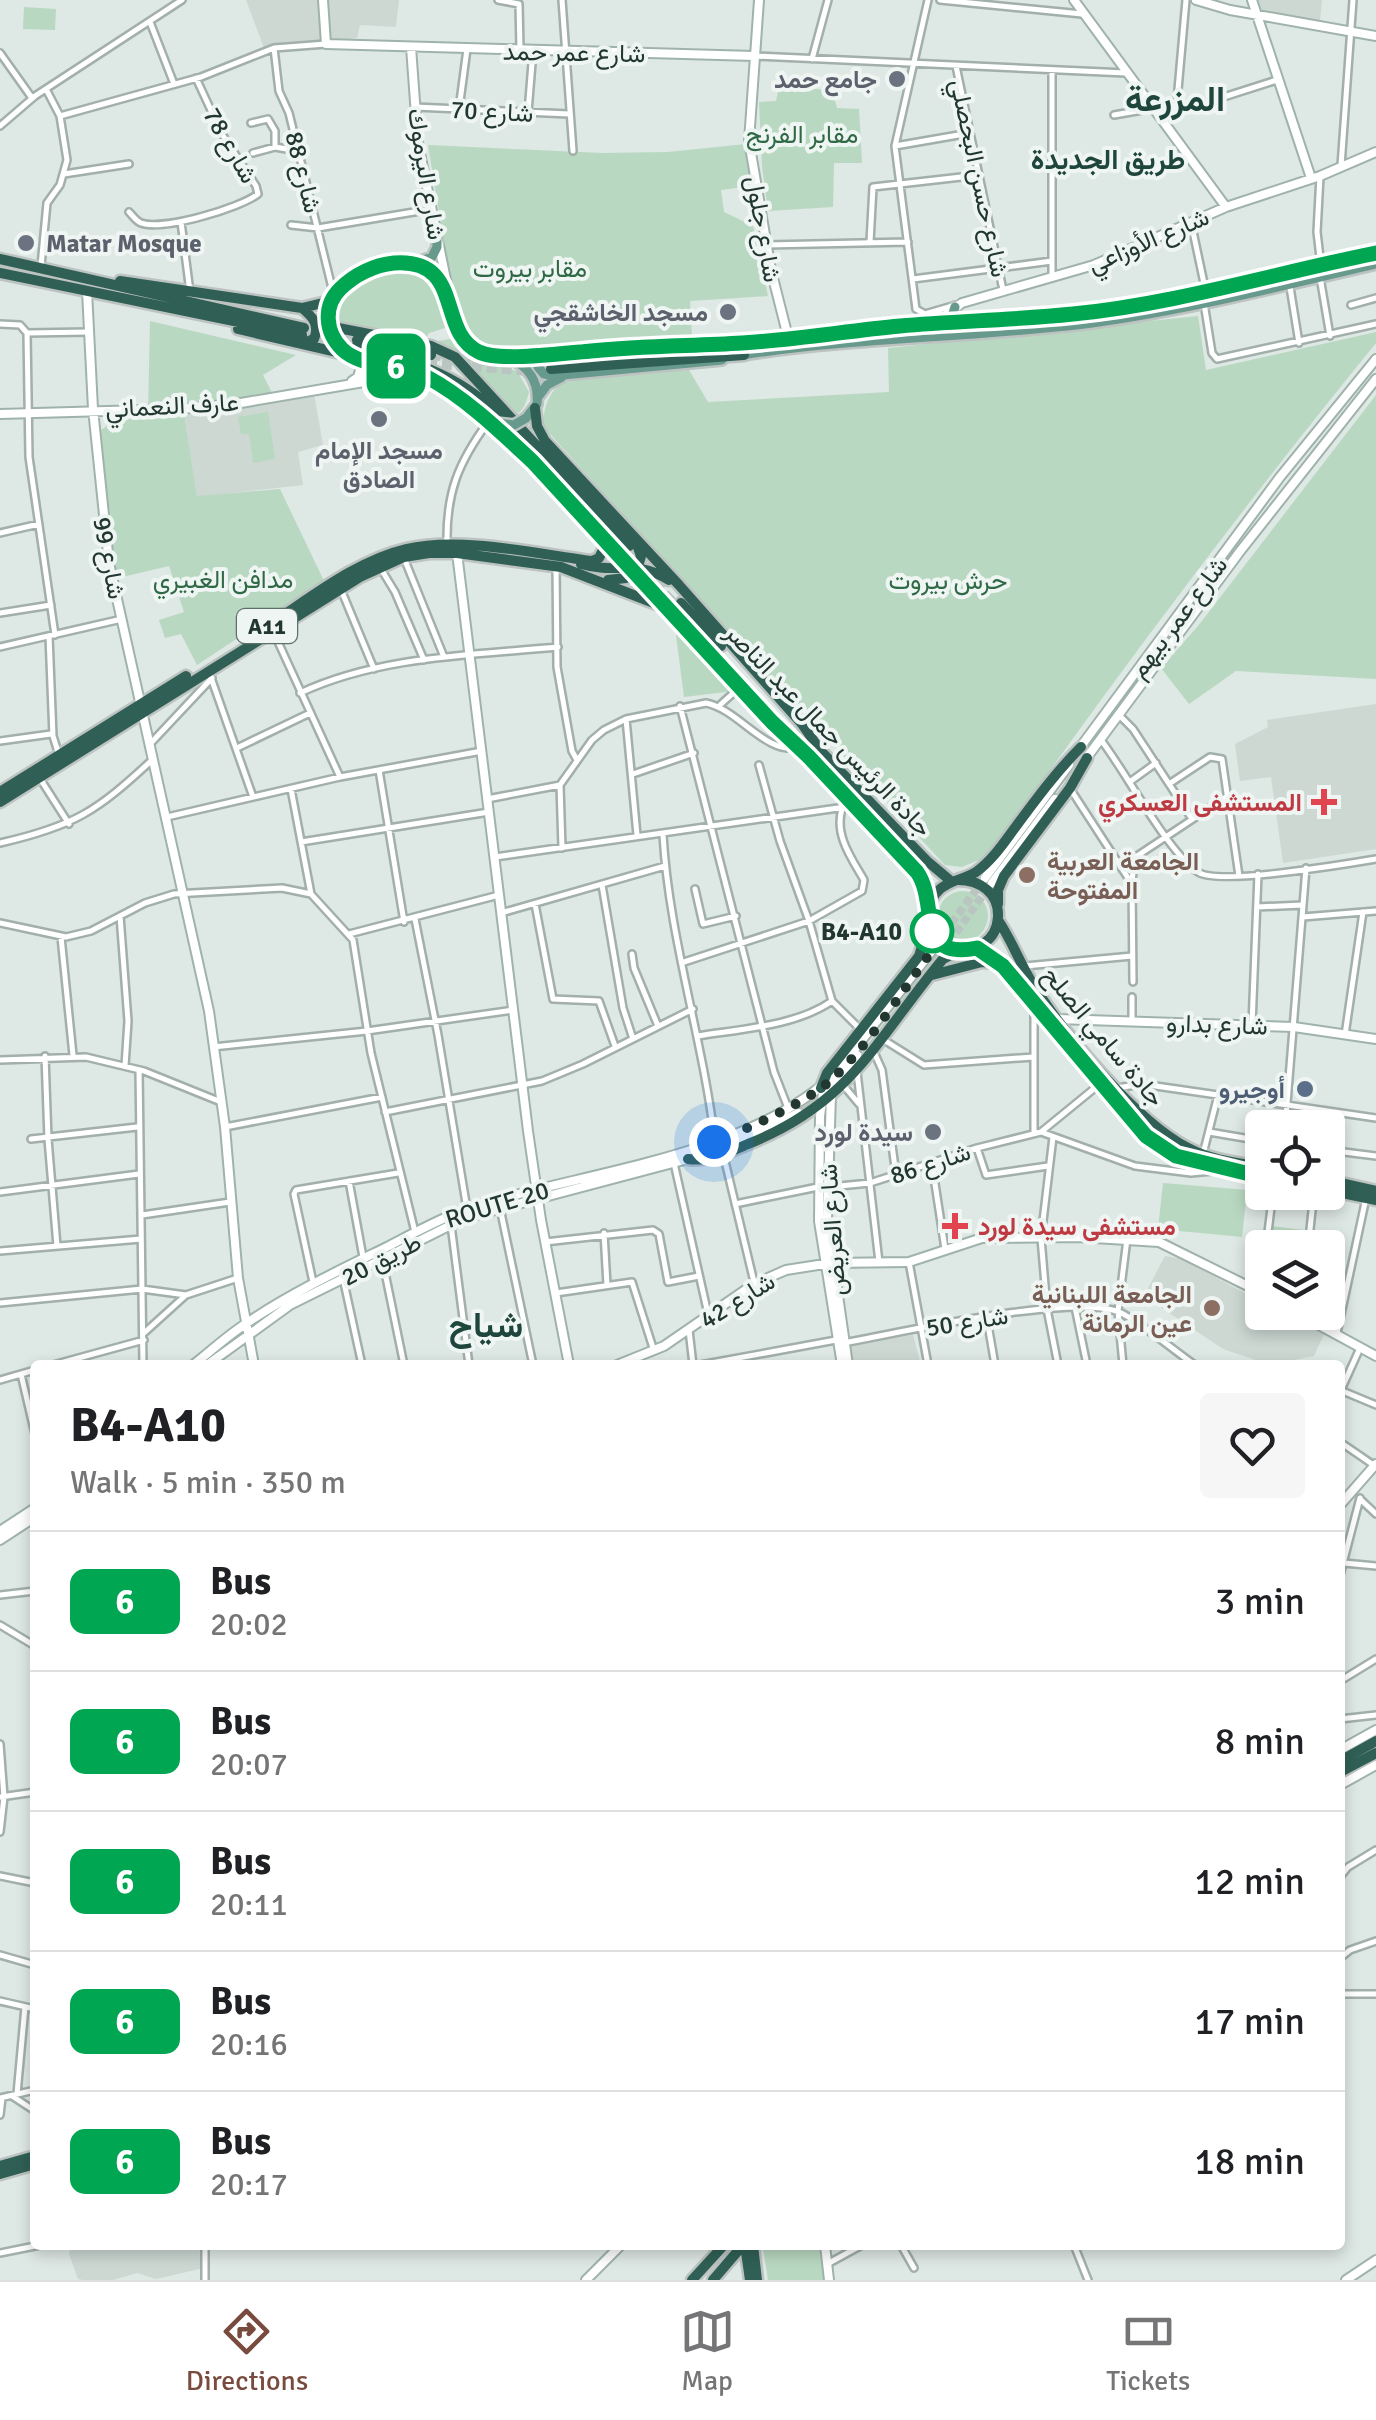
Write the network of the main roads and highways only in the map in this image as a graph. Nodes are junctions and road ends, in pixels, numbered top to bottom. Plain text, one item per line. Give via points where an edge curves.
1 (437, 235) road end
2 (1376, 253) edge
3 (0, 258) edge
4 (405, 263) junction
5 (1376, 264) edge
6 (1320, 272) junction
7 (0, 273) edge
8 (87, 285) junction
9 (332, 299) junction
10 (958, 305) road end
11 (302, 308) junction
12 (956, 322) junction
13 (338, 328) dead end
14 (933, 329) junction
15 (304, 332) junction
16 (353, 349) junction
17 (742, 349) junction
18 (490, 356) junction
19 (400, 358) junction
20 (552, 361) junction
21 (426, 364) junction
22 (565, 376) junction
23 (536, 403) junction
24 (489, 421) junction
25 (598, 531) junction
26 (629, 544) junction
27 (453, 548) junction
28 (558, 562) junction
29 (636, 569) junction
30 (597, 578) junction
31 (679, 585) junction
32 (677, 607) junction
33 (142, 708) junction
34 (814, 753) junction
35 (0, 792) edge
36 (0, 802) edge
37 (927, 861) junction
38 (917, 872) junction
39 (955, 881) junction
40 (929, 907) junction
41 (998, 915) junction
42 (929, 922) junction
43 (1008, 939) junction
44 (977, 948) junction
45 (959, 950) junction
46 (999, 962) junction
47 (931, 976) junction
48 (826, 1092) junction
49 (688, 1159) road end
50 (1245, 1163) edge
51 (1245, 1173) edge
52 (1345, 1186) edge
53 (1345, 1192) edge
54 (1372, 1196) edge
55 (1376, 1742) edge
56 (1376, 1753) edge
57 (1345, 1758) edge
58 (1345, 1769) edge
59 (30, 2161) edge
60 (30, 2162) edge
61 (0, 2166) edge
62 (0, 2174) edge
63 (719, 2250) edge
64 (746, 2250) edge
65 (750, 2250) edge
66 (692, 2280) edge
67 (713, 2280) edge
68 (754, 2280) edge

1 - 4 main road via 432,257
2 - 6 main road
3 - 8 highway
4 - 9 main road via 369,270
4 - 18 main road via 433,275 450,301 459,336
5 - 6 main road
6 - 12 main road via 1073,314
6 - 14 main road via 1092,323
7 - 8 highway
8 - 11 highway via 126,282
8 - 15 highway
8 - 15 highway via 135,307
9 - 11 highway
9 - 16 main road via 330,331
10 - 12 main road
11 - 15 highway via 316,327 314,339
12 - 14 main road
13 - 26 highway via 452,354
14 - 17 main road
14 - 17 main road via 788,337
15 - 16 highway
16 - 19 highway
16 - 21 highway
16 - 21 main road
17 - 20 highway
17 - 22 main road via 701,364
18 - 20 main road
18 - 23 main road via 526,368
19 - 21 highway
19 - 26 highway via 442,372 479,396
20 - 22 main road via 540,358 538,369
21 - 24 main road
22 - 23 main road via 547,385
23 - 24 main road, bridge via 526,418 509,425
23 - 26 highway via 542,438
24 - 25 highway
25 - 28 highway via 604,546 596,560
25 - 29 highway
26 - 29 highway via 641,556
26 - 31 highway
27 - 28 highway, A11
27 - 33 highway, A11 via 380,566 210,674
27 - 33 highway, A11 via 404,549 359,568
28 - 29 highway, A11
28 - 30 highway, A11
29 - 30 highway via 616,580
29 - 31 highway, A11 via 648,568
29 - 32 highway
30 - 32 highway, A11
31 - 34 highway, A11 via 802,724
32 - 34 highway, جادة الرئيس جمال عبد الناصر
32 - 34 highway, A11 via 797,747
33 - 35 highway, A11
33 - 36 highway, A11
34 - 37 highway, جادة الرئيس جمال عبد الناصر / A11
34 - 38 highway, جادة الرئيس جمال عبد الناصر / A11 via 847,807
37 - 38 highway via 926,870
37 - 39 highway, جادة الرئيس جمال عبد الناصر / A11
38 - 40 highway, جادة الرئيس جمال عبد الناصر / A11
39 - 40 highway via 937,891
39 - 41 highway, A11 via 984,887
39 - 41 highway via 993,857 1056,774 1084,752 1070,788 1004,876
40 - 42 highway, A11
41 - 43 highway, جادة سامي الصلح / A11
41 - 44 highway via 990,938
42 - 45 highway via 939,941
42 - 48 highway via 919,956 824,1078
43 - 46 highway via 994,942
43 - 50 highway, جادة سامي الصلح / A11 via 1058,1018 1152,1125 1203,1154
44 - 45 highway
44 - 46 highway, جادة سامي الصلح
45 - 47 highway
46 - 47 highway
46 - 51 highway, جادة سامي الصلح via 1146,1136 1176,1156
47 - 48 highway via 857,1072
48 - 49 highway via 820,1105 790,1124 723,1154
52 - 54 highway
53 - 54 highway
55 - 57 highway
56 - 58 highway
59 - 61 highway
60 - 62 highway
63 - 66 highway
64 - 67 highway
65 - 68 highway

